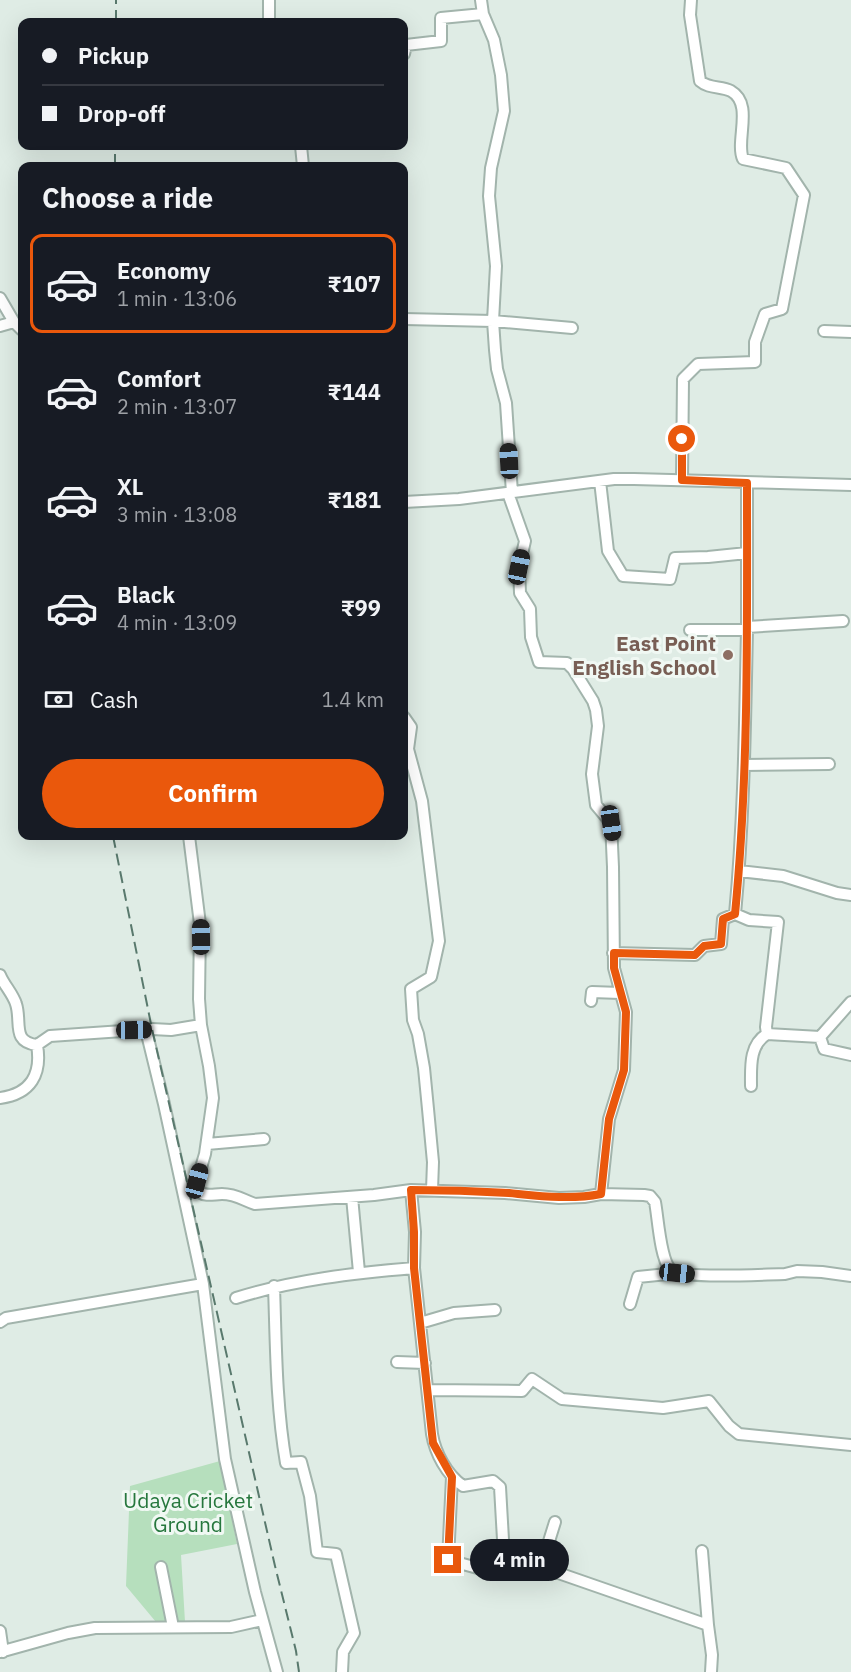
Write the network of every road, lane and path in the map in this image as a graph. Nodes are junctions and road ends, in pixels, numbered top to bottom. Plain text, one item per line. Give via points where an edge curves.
1 (269, 0) edge
2 (481, 0) edge
3 (691, 0) edge
4 (483, 14) junction
5 (269, 18) edge
6 (408, 45) edge
7 (0, 298) edge
8 (408, 319) edge
9 (493, 321) junction
10 (0, 326) edge
11 (18, 326) edge
12 (572, 328) dead end
13 (824, 332) dead end
14 (851, 332) edge
15 (682, 480) junction
16 (600, 481) junction
17 (747, 483) junction
18 (851, 485) edge
19 (510, 493) junction
20 (408, 502) edge
21 (747, 553) junction
22 (843, 621) dead end
23 (747, 629) junction
24 (690, 630) dead end
25 (408, 723) edge
26 (408, 749) edge
27 (408, 762) edge
28 (829, 764) dead end
29 (744, 765) junction
30 (190, 840) edge
31 (739, 871) junction
32 (851, 895) edge
33 (735, 914) junction
34 (614, 953) junction
35 (0, 975) edge
36 (620, 993) junction
37 (591, 1001) dead end
38 (851, 1002) edge
39 (201, 1025) junction
40 (146, 1030) junction
41 (767, 1034) junction
42 (820, 1037) junction
43 (37, 1045) junction
44 (851, 1055) edge
45 (751, 1086) dead end
46 (0, 1098) edge
47 (264, 1139) dead end
48 (207, 1144) junction
49 (411, 1190) junction
50 (432, 1190) junction
51 (601, 1194) junction
52 (352, 1197) junction
53 (414, 1268) junction
54 (359, 1272) junction
55 (677, 1273) junction
56 (851, 1276) edge
57 (203, 1284) junction
58 (274, 1286) junction
59 (236, 1298) dead end
60 (630, 1304) dead end
61 (495, 1310) dead end
62 (0, 1322) edge
63 (420, 1323) junction
64 (397, 1362) dead end
65 (425, 1363) junction
66 (428, 1390) junction
67 (851, 1445) edge
68 (452, 1477) junction
69 (555, 1522) dead end
70 (702, 1551) dead end
71 (513, 1565) junction
72 (161, 1567) dead end
73 (541, 1567) junction
74 (262, 1620) junction
75 (708, 1625) junction
76 (173, 1627) junction
77 (0, 1631) edge
78 (2, 1652) edge
79 (277, 1672) edge
80 (342, 1672) edge
81 (711, 1672) edge

1 - 5 street
2 - 4 street
3 - 15 street via 700,81 738,98 742,108 743,159 786,168 804,195 782,309 765,314 755,342 755,362 698,364 682,379
4 - 6 street via 441,18 441,41
4 - 9 street via 494,40 504,111 489,196 496,266
7 - 11 street
8 - 9 street
9 - 12 street
9 - 19 street via 497,369 506,403
10 - 11 street
13 - 14 street
15 - 16 street
15 - 17 street
16 - 19 street
16 - 21 street via 608,551 623,576 670,579 675,558
17 - 18 street
17 - 21 street
19 - 20 street
19 - 34 street via 525,541 519,567 520,593 530,609 531,638 539,662 567,663 596,710 592,774 596,805 611,823 613,836
21 - 23 street
22 - 23 street
23 - 24 street
23 - 29 street
25 - 26 street via 411,727
27 - 50 street via 422,801 439,941 431,977 411,990 424,1068
28 - 29 street
29 - 31 street
30 - 39 street via 200,924
31 - 32 street via 783,876
31 - 33 street
33 - 34 street via 723,919 721,944 704,946 695,955
33 - 41 street via 749,920 778,922
34 - 36 street
35 - 43 street via 15,1001 19,1034 29,1044
36 - 37 street via 592,992
36 - 51 street via 626,1012 624,1070 609,1119
38 - 42 street
39 - 40 street
39 - 48 street via 213,1098
40 - 43 street via 50,1036
40 - 57 street
41 - 42 street
41 - 45 street via 759,1039 751,1060
42 - 44 street via 824,1049
43 - 46 street via 37,1074 24,1089
47 - 48 street
48 - 52 street via 197,1181 197,1189 203,1195 239,1196 255,1204
49 - 50 street
49 - 52 street
49 - 53 street
50 - 51 street via 559,1198
51 - 55 street via 650,1196 655,1202 665,1260 670,1270
52 - 54 street
53 - 54 street
53 - 63 street
54 - 58 street
55 - 56 street via 704,1276 806,1272
55 - 60 street via 638,1277
57 - 62 street
57 - 74 street via 225,1459
58 - 59 street
58 - 80 street via 278,1399 286,1463 301,1462 317,1552 336,1554 354,1633 343,1652
61 - 63 street via 454,1313
63 - 65 street
64 - 65 street
65 - 66 street
66 - 67 street via 522,1391 532,1379 562,1399 663,1408 709,1401 739,1434
66 - 68 street via 433,1443
68 - 71 street via 463,1486 494,1481 500,1487 504,1557
68 - 71 street via 448,1560 485,1570
69 - 73 street
70 - 75 street
71 - 73 street
72 - 76 street
73 - 75 street
74 - 76 street via 231,1627
74 - 79 street
75 - 81 street
76 - 78 street via 95,1628
77 - 78 street

